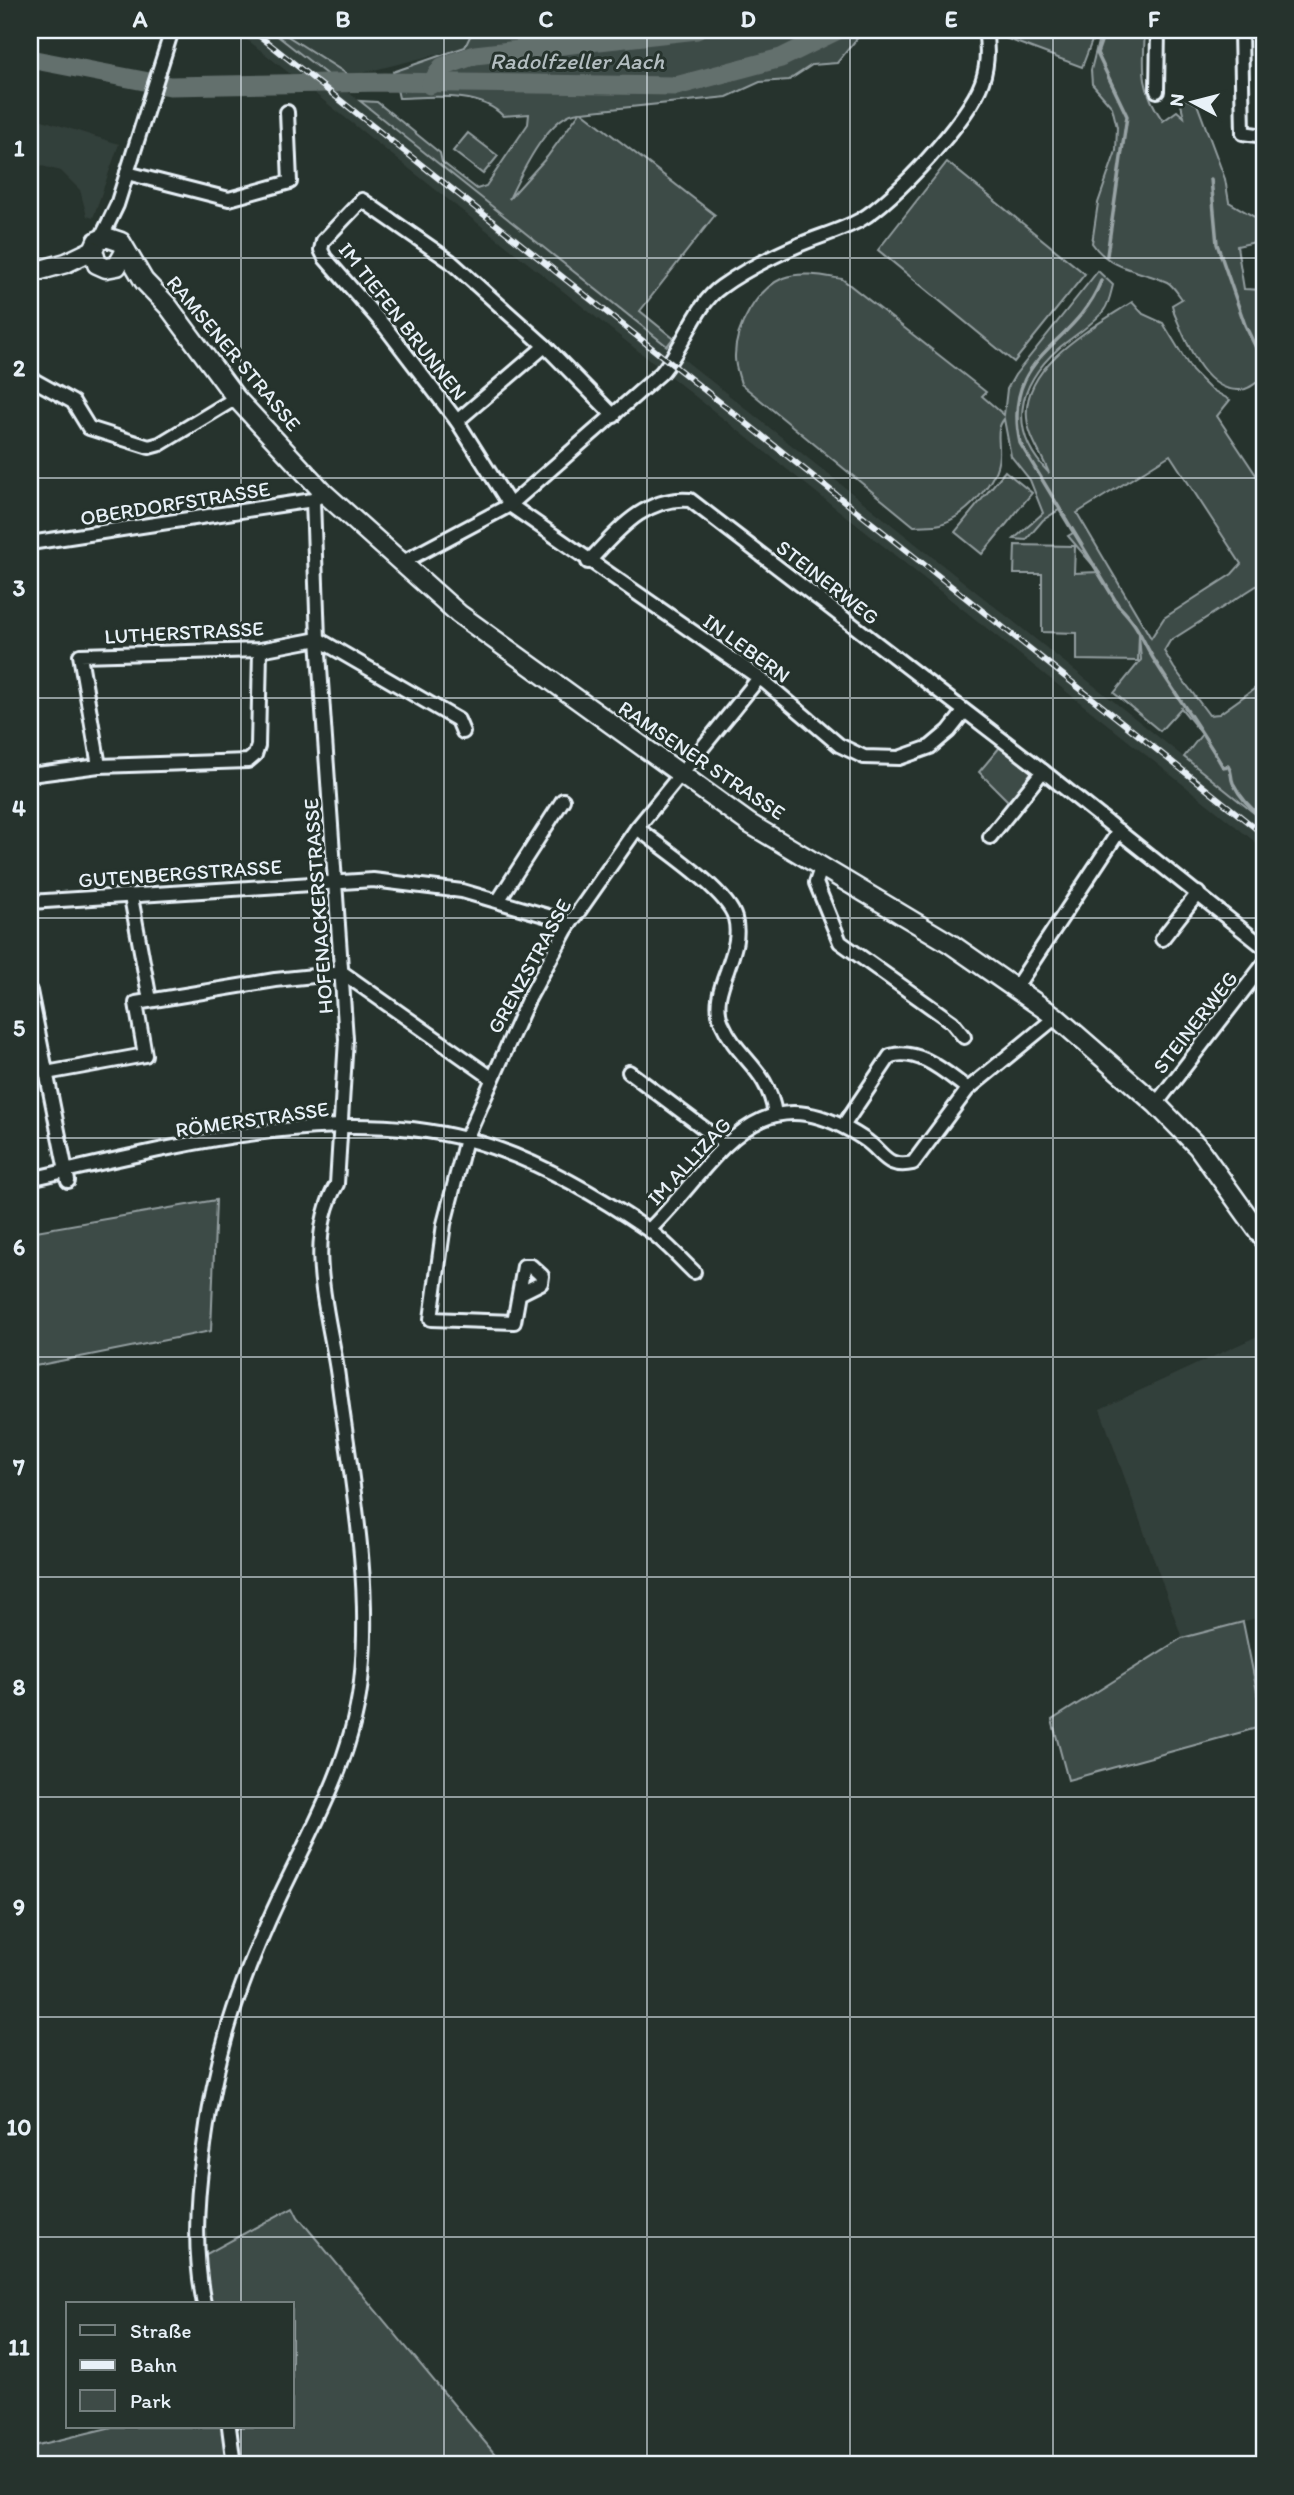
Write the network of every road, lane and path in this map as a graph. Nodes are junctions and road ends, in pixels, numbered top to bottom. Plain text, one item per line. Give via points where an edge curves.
1 (172, 30) edge
2 (985, 30) edge
3 (1158, 30) edge
4 (1241, 30) edge
5 (1157, 91) dead end
6 (287, 112) dead end
7 (1264, 136) edge
8 (127, 173) junction
9 (107, 252) junction
10 (30, 274) edge
11 (545, 346) junction
12 (30, 378) edge
13 (236, 398) junction
14 (614, 416) junction
15 (457, 421) junction
16 (319, 496) junction
17 (510, 505) junction
18 (30, 543) edge
19 (588, 562) junction
20 (401, 563) junction
21 (318, 639) junction
22 (260, 650) junction
23 (759, 678) junction
24 (964, 712) junction
25 (463, 732) dead end
26 (99, 766) junction
27 (1043, 771) junction
28 (30, 775) edge
29 (679, 776) junction
30 (563, 800) dead end
31 (637, 828) junction
32 (1119, 831) junction
33 (990, 837) dead end
34 (822, 865) junction
35 (336, 880) junction
36 (1198, 894) junction
37 (131, 897) junction
38 (498, 901) junction
39 (30, 902) edge
40 (567, 928) junction
41 (1162, 939) dead end
42 (1264, 947) edge
43 (1264, 964) edge
44 (343, 973) junction
45 (1016, 987) junction
46 (30, 991) edge
47 (149, 1000) junction
48 (1056, 1017) junction
49 (964, 1037) dead end
50 (629, 1072) dead end
51 (46, 1073) junction
52 (492, 1078) junction
53 (968, 1089) junction
54 (1156, 1104) junction
55 (775, 1114) junction
56 (838, 1123) junction
57 (341, 1126) junction
58 (466, 1139) junction
59 (725, 1144) junction
60 (67, 1176) junction
61 (30, 1178) edge
62 (649, 1230) junction
63 (1264, 1239) edge
64 (694, 1272) dead end
65 (519, 1294) dead end
66 (204, 2302) edge
67 (229, 2428) edge
68 (234, 2465) edge

1 - 8 street
2 - 14 street via 987,57 981,85 938,147 884,203 860,220 766,259 719,288 706,300 672,361
3 - 5 street
4 - 7 street via 1243,133
6 - 8 street via 290,182 229,199
8 - 9 street
9 - 10 main road
9 - 13 main road, RAMSENER STRASSE via 169,306
11 - 14 street, IM TIEFEN BRUNNEN
11 - 15 street, IM TIEFEN BRUNNEN
11 - 15 street, IM TIEFEN BRUNNEN via 450,261 362,200 323,241 321,250
12 - 13 street via 73,402 89,428 144,447 160,443
13 - 16 main road, RAMSENER STRASSE
14 - 17 street
15 - 17 street, IM TIEFEN BRUNNEN
16 - 18 street, OBERDORFSTRASSE
16 - 20 main road, RAMSENER STRASSE
16 - 21 street, HOFENACKERSTRASSE
17 - 19 street, IN LEBERN
17 - 20 street
19 - 23 street, IN LEBERN
19 - 24 street, STEINERWEG via 626,523 654,503 670,498 690,500
20 - 29 main road, RAMSENER STRASSE via 459,614
21 - 22 street, LUTHERSTRASSE
21 - 25 street via 458,720
21 - 35 street, HOFENACKERSTRASSE
22 - 26 street via 258,746 248,761
22 - 26 street, LUTHERSTRASSE via 80,655
23 - 24 street, IN LEBERN via 839,745 864,757 899,758 930,747
23 - 29 street, GRENZSTRASSE
24 - 27 street, STEINERWEG
26 - 28 street
27 - 32 street, STEINERWEG
27 - 33 street
29 - 31 street, GRENZSTRASSE
29 - 34 main road, RAMSENER STRASSE
30 - 38 street
31 - 40 street, GRENZSTRASSE
31 - 55 street via 708,883 735,915 736,946 719,1011 729,1035 767,1082
32 - 36 street, STEINERWEG
32 - 45 street
34 - 45 main road, RAMSENER STRASSE
34 - 49 street via 816,883 841,942 952,1022
35 - 37 street, GUTENBERGSTRASSE
35 - 38 street, GUTENBERGSTRASSE via 450,889
35 - 44 street, HOFENACKERSTRASSE
36 - 41 street
36 - 42 street, STEINERWEG
37 - 39 street, GUTENBERGSTRASSE
37 - 47 street
38 - 40 street, GUTENBERGSTRASSE via 551,917
40 - 52 street, GRENZSTRASSE
43 - 54 street, STEINERWEG
44 - 47 street
44 - 52 street
44 - 57 street, HOFENACKERSTRASSE via 346,1039
45 - 48 main road, RAMSENER STRASSE
46 - 51 street
47 - 51 street via 136,1003 145,1055
48 - 53 street, IM ALLIZAG
48 - 54 main road, RAMSENER STRASSE
50 - 59 street
51 - 60 street
52 - 58 street, GRENZSTRASSE
53 - 56 street via 930,1062 902,1052 890,1056
53 - 56 street, IM ALLIZAG via 913,1163 900,1166 886,1160
54 - 63 main road, RAMSENER STRASSE via 1198,1147
55 - 56 street, IM ALLIZAG via 804,1114
55 - 59 street, IM ALLIZAG via 746,1127
57 - 58 street, RÖMERSTRASSE
57 - 60 street, RÖMERSTRASSE via 213,1141
57 - 66 street, HOFENACKERSTRASSE via 337,1184 324,1215 320,1275 360,1558 362,1676 353,1731 335,1786 260,1938 222,2042 197,2208 196,2260
58 - 62 street, RÖMERSTRASSE via 525,1160
58 - 65 street, GRENZSTRASSE via 444,1224 431,1319 514,1322
59 - 62 street, IM ALLIZAG
60 - 61 street, RÖMERSTRASSE
62 - 64 street, RÖMERSTRASSE
67 - 68 street

